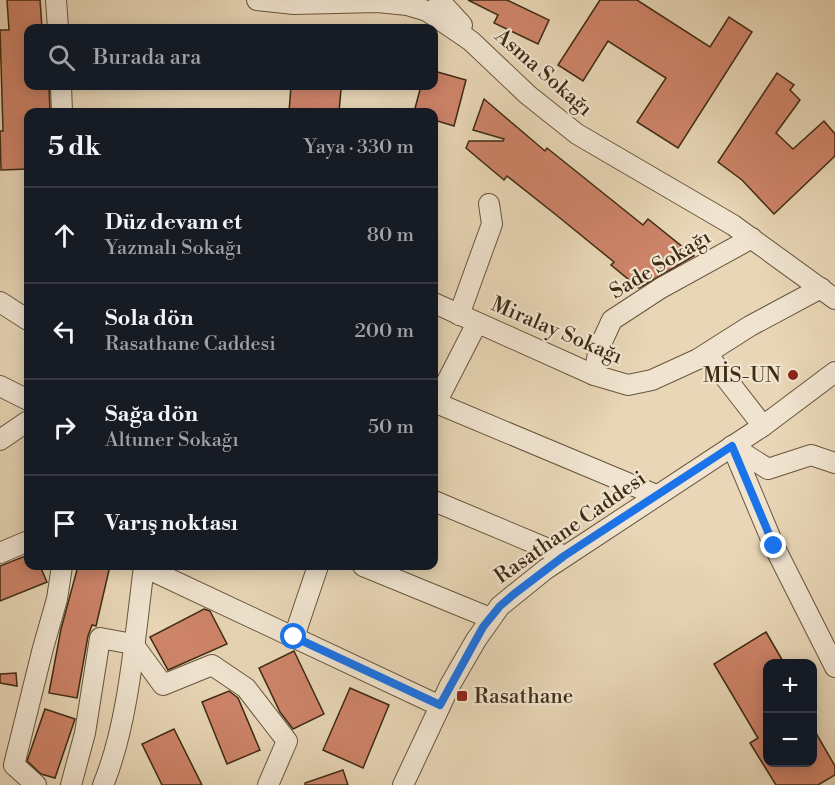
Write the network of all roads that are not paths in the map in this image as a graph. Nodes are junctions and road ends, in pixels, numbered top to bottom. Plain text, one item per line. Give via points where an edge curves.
1 (56, 0) edge
2 (439, 0) edge
3 (266, 1) edge
4 (58, 24) edge
5 (478, 47) junction
6 (61, 90) edge
7 (62, 108) edge
8 (489, 204) dead end
9 (752, 238) junction
10 (828, 294) edge
11 (0, 302) edge
12 (438, 305) edge
13 (459, 315) junction
14 (24, 317) edge
15 (477, 323) junction
16 (707, 354) junction
17 (835, 372) edge
18 (594, 375) junction
19 (0, 386) edge
20 (438, 397) edge
21 (24, 398) edge
22 (438, 404) edge
23 (24, 424) edge
24 (763, 426) junction
25 (0, 440) edge
26 (732, 446) junction
27 (835, 463) edge
28 (656, 495) junction
29 (438, 503) edge
30 (24, 543) edge
31 (0, 553) edge
32 (564, 556) junction
33 (61, 570) edge
34 (142, 570) edge
35 (152, 570) edge
36 (317, 570) edge
37 (373, 570) edge
38 (490, 618) junction
39 (294, 637) junction
40 (133, 644) junction
41 (835, 667) edge
42 (440, 705) junction
43 (36, 785) edge
44 (71, 785) edge
45 (103, 785) edge
46 (268, 785) edge
47 (403, 785) edge

1 - 4 street
2 - 5 street
3 - 5 street, Asma Sokağı via 407,5 439,18
5 - 9 street, Asma Sokağı via 528,95 578,134
6 - 7 street
8 - 13 street via 492,224
9 - 10 street, Asma Sokağı
9 - 18 street, Sade Sokağı via 612,320 599,348
10 - 16 street, Miralay Sokağı via 750,326
11 - 14 street
12 - 13 street, Miralay Sokağı
13 - 15 street, Miralay Sokağı
15 - 18 street, Miralay Sokağı
15 - 20 street
16 - 18 street, Miralay Sokağı via 652,380 628,385
16 - 24 street
17 - 24 street, Rasathane Caddesi
19 - 21 street
22 - 28 street
23 - 25 street
24 - 26 street, Rasathane Caddesi
26 - 27 street via 768,469 811,455
26 - 28 street, Rasathane Caddesi
26 - 41 street via 774,546
28 - 32 street, Rasathane Caddesi
29 - 32 street
30 - 31 street
32 - 38 street, Rasathane Caddesi
33 - 43 street via 14,765
34 - 40 street
35 - 39 street
36 - 39 street
37 - 38 street
38 - 42 street, Rasathane Caddesi
39 - 42 street
40 - 44 street via 100,638 85,733
40 - 45 street via 124,706
40 - 46 street via 163,685 212,665 246,688 287,741
42 - 47 street, Rasathane Caddesi

